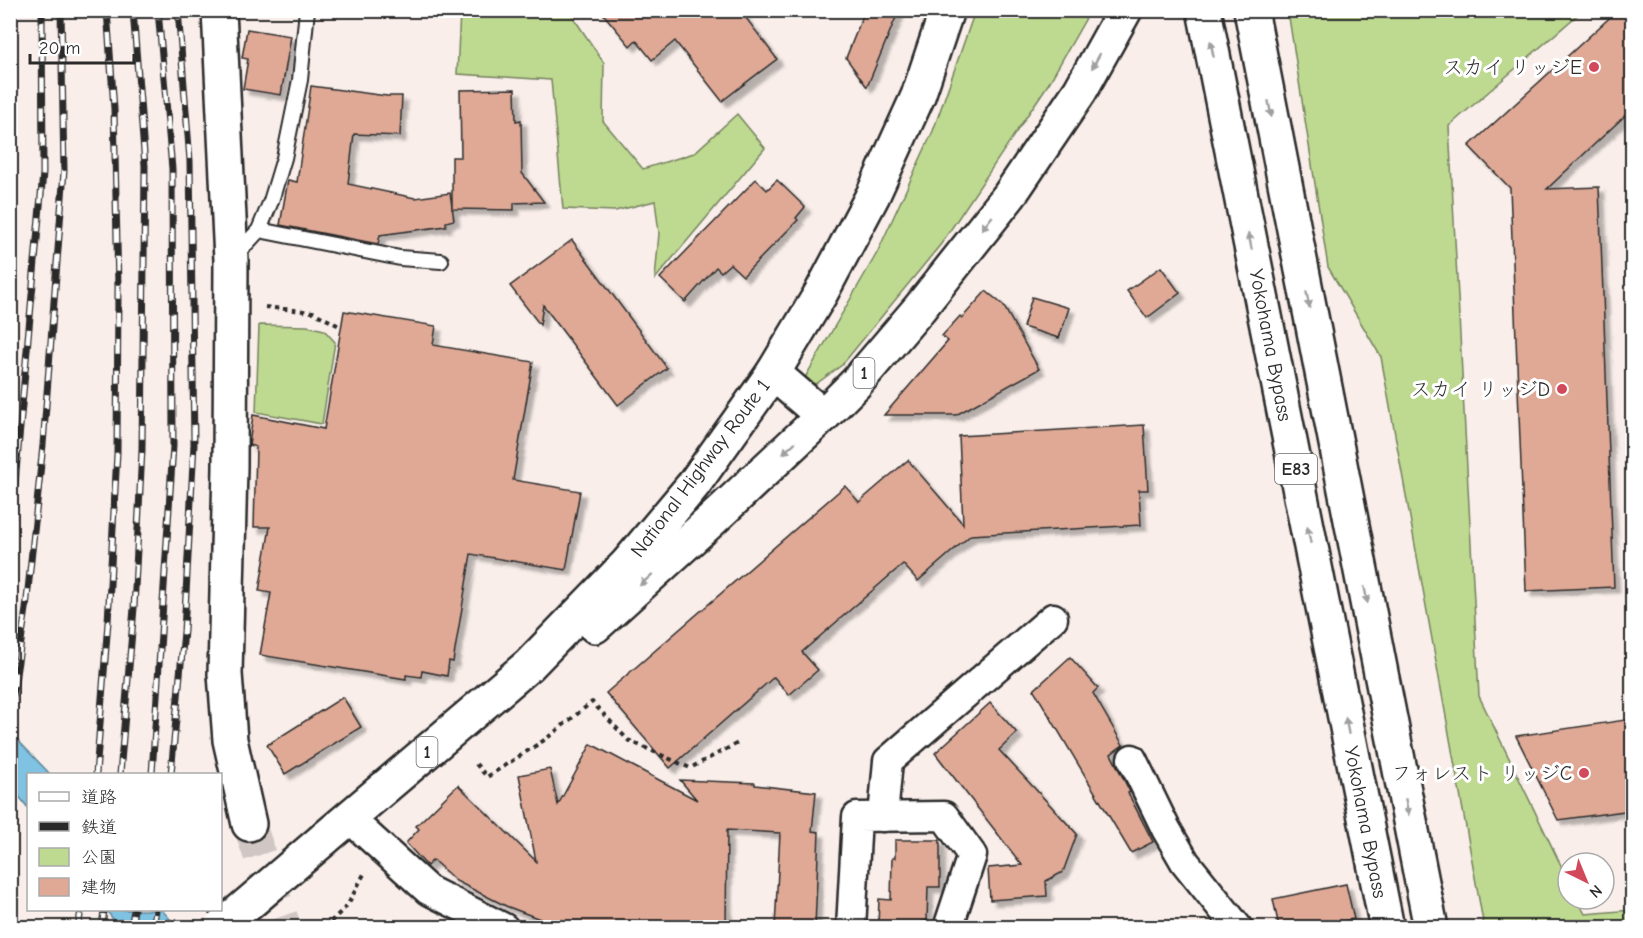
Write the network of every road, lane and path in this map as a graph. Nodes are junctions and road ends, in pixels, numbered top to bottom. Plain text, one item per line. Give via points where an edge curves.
1 (219, 10) edge
2 (307, 10) edge
3 (947, 10) edge
4 (1125, 10) edge
5 (1204, 10) edge
6 (1251, 10) edge
7 (259, 230) junction
8 (231, 260) junction
9 (441, 261) dead end
10 (263, 307) dead end
11 (341, 327) dead end
12 (773, 373) junction
13 (823, 416) junction
14 (1053, 618) dead end
15 (529, 665) junction
16 (738, 743) dead end
17 (1132, 759) dead end
18 (476, 764) dead end
19 (883, 817) junction
20 (349, 818) junction
21 (249, 824) tunnel mouth
22 (379, 846) junction
23 (220, 927) edge
24 (324, 927) edge
25 (504, 927) edge
26 (851, 927) edge
27 (948, 927) edge
28 (1238, 927) edge
29 (1387, 927) edge
30 (1431, 927) edge

1 - 8 main road
2 - 7 lane via 300,80 284,158
3 - 12 main road, National Highway Route 1 / 1 via 918,96 873,195
4 -> 13 main road, 1 via 1080,91 1009,196 856,383
29 -> 5 main road, Yokohama Bypass / E83
6 -> 30 main road, E83
7 - 8 lane
7 - 9 lane via 399,258
8 - 21 main road via 225,674 230,740
10 - 11 path via 313,312
12 - 13 main road
12 - 15 main road, National Highway Route 1 / 1 via 694,484 627,564
13 -> 15 main road, 1 via 561,657
14 - 19 street via 888,761
15 - 20 main road, National Highway Route 1 / 1
16 - 18 path via 690,768 628,740 592,702 546,739 487,777
17 - 28 street via 1185,862
19 - 26 street via 857,818
19 - 27 street via 944,816 972,855
20 - 22 street
20 - 23 main road, National Highway Route 1 / 1, bridge
22 - 24 path via 347,906
22 - 25 street via 428,890

